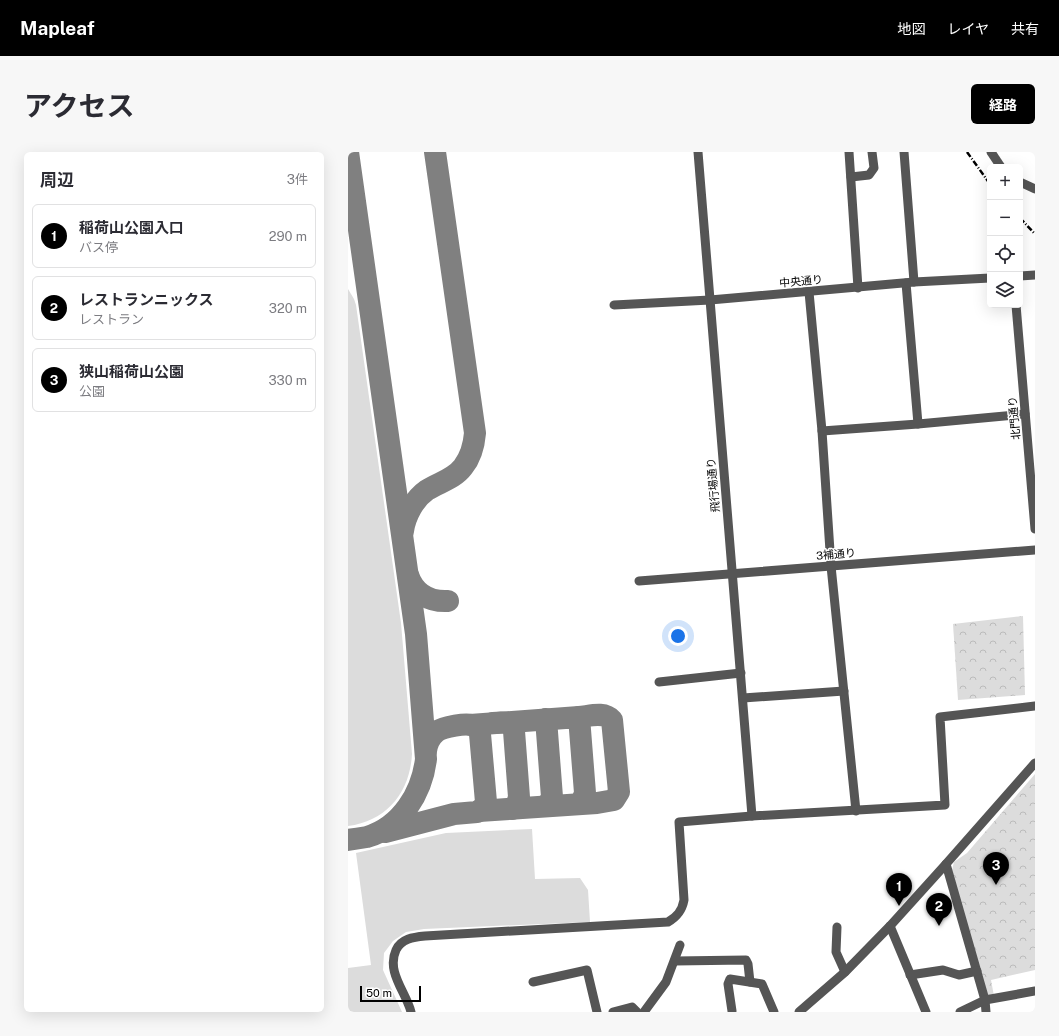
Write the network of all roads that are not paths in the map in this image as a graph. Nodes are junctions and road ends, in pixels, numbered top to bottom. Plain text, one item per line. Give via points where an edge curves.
1 (698, 152) edge
2 (848, 152) edge
3 (872, 152) edge
4 (904, 152) edge
5 (991, 152) edge
6 (999, 164) edge
7 (851, 177) junction
8 (1023, 183) edge
9 (1035, 189) edge
10 (1035, 275) edge
11 (1023, 276) edge
12 (987, 278) edge
13 (910, 283) junction
14 (858, 288) junction
15 (809, 292) junction
16 (710, 300) junction
17 (614, 306) dead end
18 (1016, 308) edge
19 (1025, 414) junction
20 (918, 424) junction
21 (822, 431) junction
22 (1035, 529) edge
23 (1035, 550) edge
24 (831, 566) junction
25 (732, 574) junction
26 (639, 581) dead end
27 (740, 673) junction
28 (659, 682) dead end
29 (844, 691) junction
30 (743, 698) junction
31 (1035, 706) edge
32 (1035, 763) edge
33 (856, 811) junction
34 (752, 816) junction
35 (946, 864) junction
36 (890, 926) junction
37 (836, 927) dead end
38 (680, 945) dead end
39 (675, 961) junction
40 (977, 971) junction
41 (845, 972) junction
42 (910, 975) junction
43 (533, 982) dead end
44 (750, 982) junction
45 (1035, 991) edge
46 (986, 1000) junction
47 (732, 1011) dead end
48 (411, 1012) edge
49 (597, 1012) edge
50 (613, 1012) edge
51 (637, 1012) edge
52 (644, 1012) edge
53 (774, 1012) edge
54 (800, 1012) edge
55 (926, 1012) edge
56 (960, 1012) edge
57 (986, 1012) edge

1 - 16 street, 飛行場通り
2 - 7 street
3 - 7 street via 874,168 869,176
4 - 13 street
5 - 6 street
7 - 14 street
8 - 9 street
10 - 11 street
12 - 13 street, 中央通り
13 - 14 street, 中央通り
13 - 20 street
14 - 15 street, 中央通り
15 - 16 street, 中央通り
15 - 21 street
16 - 17 street, 中央通り
16 - 25 street, 飛行場通り
18 - 19 street, 北門通り
19 - 20 street
19 - 22 street, 北門通り
20 - 21 street
21 - 24 street
23 - 24 street, 3補通り
24 - 25 street, 3補通り
24 - 29 street
25 - 26 street, 3補通り
25 - 27 street, 飛行場通り
27 - 28 street
27 - 30 street, 飛行場通り
29 - 30 street
29 - 33 street
30 - 34 street, 飛行場通り
31 - 33 street via 940,717 945,805
32 - 35 street
33 - 34 street
34 - 48 street via 678,822 684,900 680,912 668,922 425,936 405,940 398,946 393,963 394,973
35 - 36 street
35 - 40 street
36 - 41 street
36 - 42 street
37 - 41 street via 836,952
38 - 39 street
39 - 44 street via 746,960
39 - 52 street via 666,982
40 - 42 street via 959,975 943,970
40 - 46 street
41 - 54 street
42 - 55 street
43 - 49 street via 587,970
44 - 47 street via 730,980 728,984
44 - 53 street via 762,984
45 - 46 street
46 - 56 street
46 - 57 street
50 - 51 street via 632,1007

